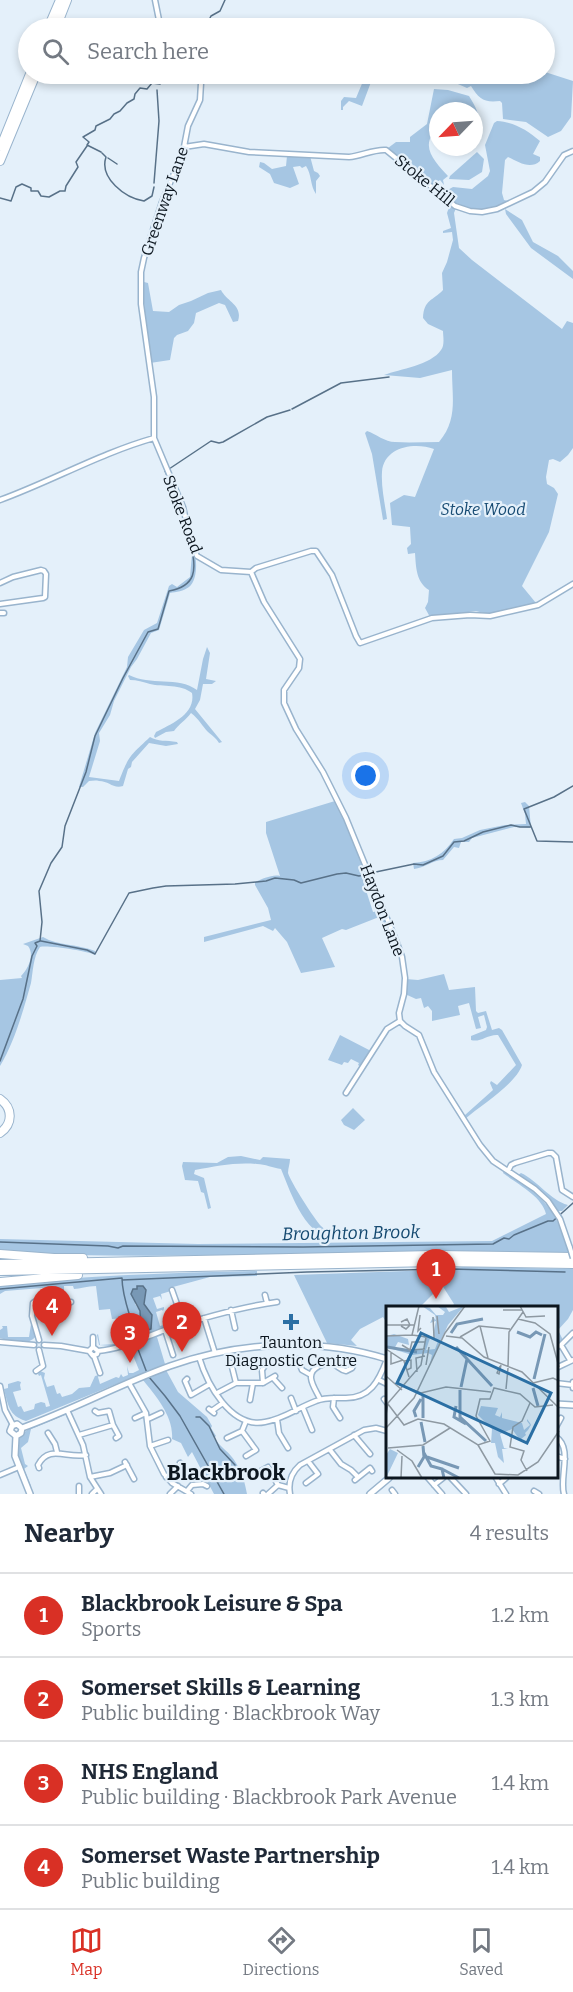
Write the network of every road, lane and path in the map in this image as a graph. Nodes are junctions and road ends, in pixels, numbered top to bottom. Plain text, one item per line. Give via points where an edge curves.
1 (60, 0) edge
2 (67, 0) edge
3 (156, 0) edge
4 (52, 18) edge
5 (60, 18) edge
6 (159, 18) edge
7 (26, 84) edge
8 (32, 84) edge
9 (201, 84) edge
10 (0, 147) edge
11 (184, 147) junction
12 (573, 151) edge
13 (0, 161) edge
14 (154, 438) junction
15 (0, 500) edge
16 (251, 572) junction
17 (0, 583) edge
18 (573, 584) edge
19 (0, 604) edge
20 (400, 1021) junction
21 (346, 1093) dead end
22 (0, 1099) edge
23 (0, 1133) edge
24 (507, 1171) junction
25 (573, 1197) edge
26 (0, 1254) edge
27 (573, 1258) edge
28 (132, 1262) junction
29 (0, 1264) edge
30 (573, 1264) edge
31 (115, 1269) junction
32 (0, 1271) edge
33 (0, 1282) edge
34 (172, 1290) dead end
35 (265, 1294) dead end
36 (70, 1302) dead end
37 (277, 1302) dead end
38 (267, 1303) junction
39 (231, 1310) junction
40 (204, 1318) junction
41 (184, 1324) junction
42 (235, 1328) dead end
43 (165, 1330) junction
44 (573, 1333) edge
45 (93, 1337) dead end
46 (39, 1340) junction
47 (1, 1342) edge
48 (34, 1345) junction
49 (44, 1345) junction
50 (559, 1346) edge
51 (93, 1347) junction
52 (39, 1350) junction
53 (89, 1351) junction
54 (98, 1351) junction
55 (215, 1353) junction
56 (173, 1355) dead end
57 (94, 1356) junction
58 (199, 1357) junction
59 (386, 1359) edge
60 (572, 1360) edge
61 (298, 1362) dead end
62 (386, 1362) edge
63 (231, 1363) dead end
64 (266, 1364) dead end
65 (558, 1367) edge
66 (353, 1368) dead end
67 (36, 1371) dead end
68 (100, 1373) dead end
69 (311, 1375) junction
70 (184, 1380) dead end
71 (379, 1380) junction
72 (129, 1383) junction
73 (236, 1383) junction
74 (253, 1383) junction
75 (263, 1383) junction
76 (558, 1383) edge
77 (210, 1384) junction
78 (386, 1384) edge
79 (573, 1385) edge
80 (0, 1386) edge
81 (283, 1388) dead end
82 (217, 1393) junction
83 (334, 1398) junction
84 (320, 1399) junction
85 (250, 1400) dead end
86 (292, 1400) dead end
87 (223, 1402) junction
88 (558, 1404) edge
89 (573, 1405) edge
90 (303, 1408) junction
91 (67, 1409) junction
92 (2, 1410) edge
93 (212, 1411) dead end
94 (296, 1411) junction
95 (146, 1413) junction
96 (97, 1414) dead end
97 (158, 1414) dead end
98 (138, 1418) dead end
99 (340, 1418) dead end
100 (561, 1418) dead end
101 (148, 1419) junction
102 (277, 1419) junction
103 (246, 1421) junction
104 (558, 1422) edge
105 (13, 1425) junction
106 (113, 1425) junction
107 (312, 1426) dead end
108 (22, 1428) junction
109 (242, 1431) junction
110 (386, 1431) edge
111 (47, 1435) dead end
112 (15, 1436) junction
113 (79, 1436) junction
114 (354, 1436) junction
115 (119, 1438) dead end
116 (227, 1438) dead end
117 (558, 1439) edge
118 (167, 1441) dead end
119 (287, 1445) dead end
120 (150, 1446) junction
121 (330, 1450) junction
122 (57, 1452) junction
123 (370, 1454) dead end
124 (86, 1455) junction
125 (246, 1456) dead end
126 (558, 1457) edge
127 (565, 1459) junction
128 (308, 1461) junction
129 (182, 1464) dead end
130 (18, 1467) junction
131 (37, 1467) dead end
132 (371, 1468) dead end
133 (0, 1475) edge
134 (254, 1475) dead end
135 (90, 1477) junction
136 (166, 1477) junction
137 (132, 1478) dead end
138 (388, 1479) edge
139 (429, 1479) edge
140 (442, 1479) edge
141 (452, 1479) edge
142 (497, 1479) edge
143 (505, 1479) edge
144 (306, 1483) dead end
145 (500, 1484) junction
146 (278, 1485) junction
147 (434, 1485) junction
148 (178, 1486) junction
149 (207, 1486) dead end
150 (289, 1488) junction
151 (97, 1489) junction
152 (534, 1491) dead end
153 (189, 1492) edge
154 (30, 1494) edge
155 (92, 1494) edge
156 (101, 1494) edge
157 (170, 1494) edge
158 (265, 1494) edge
159 (290, 1494) edge
160 (370, 1494) edge
161 (442, 1494) edge
162 (466, 1494) edge
163 (506, 1494) edge
164 (539, 1494) edge
165 (564, 1494) edge

1 - 4 highway
2 - 5 highway
3 - 6 street
7 - 10 highway
8 - 13 highway
9 - 11 street, Greenway Lane
11 - 12 street, Stoke Hill via 204,144 249,152 349,157 386,150 455,206 482,212 533,192 564,155
11 - 14 street, Greenway Lane via 141,272 141,304 154,397
14 - 15 street
14 - 16 street, Stoke Road via 183,507 196,556 221,570
16 - 18 street, Stoke Road via 316,551 332,575 360,642 432,618 490,616 537,605
16 - 20 street, Haydon Lane via 264,602 300,658 300,668 285,687 285,708 346,818 402,957 405,986
17 - 19 street via 41,570 46,574 43,598
20 - 21 street via 387,1029
20 - 24 street via 419,1035 434,1072 480,1145
22 - 23 highway via 10,1113 8,1125
24 - 25 street via 515,1163 552,1153 562,1190
24 - 27 street, bridge via 541,1194 554,1209
26 - 28 highway
27 - 28 highway via 435,1255
28 - 29 highway
30 - 31 highway via 457,1262
31 - 32 highway
31 - 33 highway
34 - 41 street
35 - 38 street
36 - 46 street via 33,1303 32,1316
37 - 38 street
38 - 39 street
39 - 40 street
39 - 42 street
40 - 41 street
40 - 55 street
41 - 43 street
43 - 54 street via 119,1348
43 - 56 street
44 - 50 street
45 - 51 street
46 - 48 street
46 - 49 street
47 - 48 street
48 - 52 street
49 - 52 street
49 - 53 street
50 - 60 street
51 - 53 street
51 - 54 street
52 - 67 street via 43,1366
53 - 57 street
54 - 57 street
55 - 58 street
55 - 59 street via 303,1346 351,1349
57 - 68 street
58 - 72 street
58 - 77 street
60 - 65 street
61 - 69 street
62 - 71 street
63 - 73 street
64 - 75 street via 262,1370
66 - 69 street via 343,1371 325,1364 315,1368
69 - 84 street
70 - 77 street via 190,1396
71 - 78 street
71 - 83 street via 361,1396
72 - 91 street
72 - 95 street
73 - 74 street
73 - 82 street
74 - 75 street
74 - 85 street
75 - 81 street via 274,1377
76 - 79 street
77 - 82 street
80 - 92 street
82 - 87 street
83 - 84 street
83 - 99 street via 333,1407
84 - 90 street
86 - 94 street
87 - 93 street
87 - 103 street via 232,1414
88 - 89 street
90 - 94 street
90 - 107 street
91 - 108 street
91 - 113 street
92 - 105 street
94 - 102 street
95 - 98 street
95 - 101 street
96 - 106 street via 109,1409
97 - 101 street
100 - 104 street
101 - 120 street
102 - 103 street
102 - 119 street via 279,1433
103 - 109 street
105 - 108 street
105 - 112 street via 10,1431
106 - 113 street
106 - 115 street
108 - 112 street
109 - 116 street
109 - 125 street via 257,1449
110 - 114 street via 372,1428
111 - 122 street
112 - 130 street
113 - 124 street
114 - 121 street
114 - 123 street
117 - 127 street via 564,1444
118 - 120 street
120 - 136 street
121 - 128 street
121 - 132 street via 356,1479
122 - 124 street via 76,1457
122 - 131 street via 43,1457
124 - 135 street
126 - 127 street
127 - 165 street
128 - 144 street via 320,1476
128 - 150 street via 294,1471
129 - 136 street
130 - 133 street
130 - 154 street
134 - 146 street via 268,1465
135 - 137 street via 110,1473 126,1464
135 - 151 street
136 - 148 street
138 - 160 street
139 - 147 street
140 - 147 street
141 - 162 street
142 - 145 street
143 - 145 street
145 - 163 street
146 - 150 street
146 - 158 street
147 - 161 street
148 - 153 street
148 - 157 street
149 - 153 street via 193,1484
150 - 159 street
151 - 155 street
151 - 156 street
152 - 164 street

